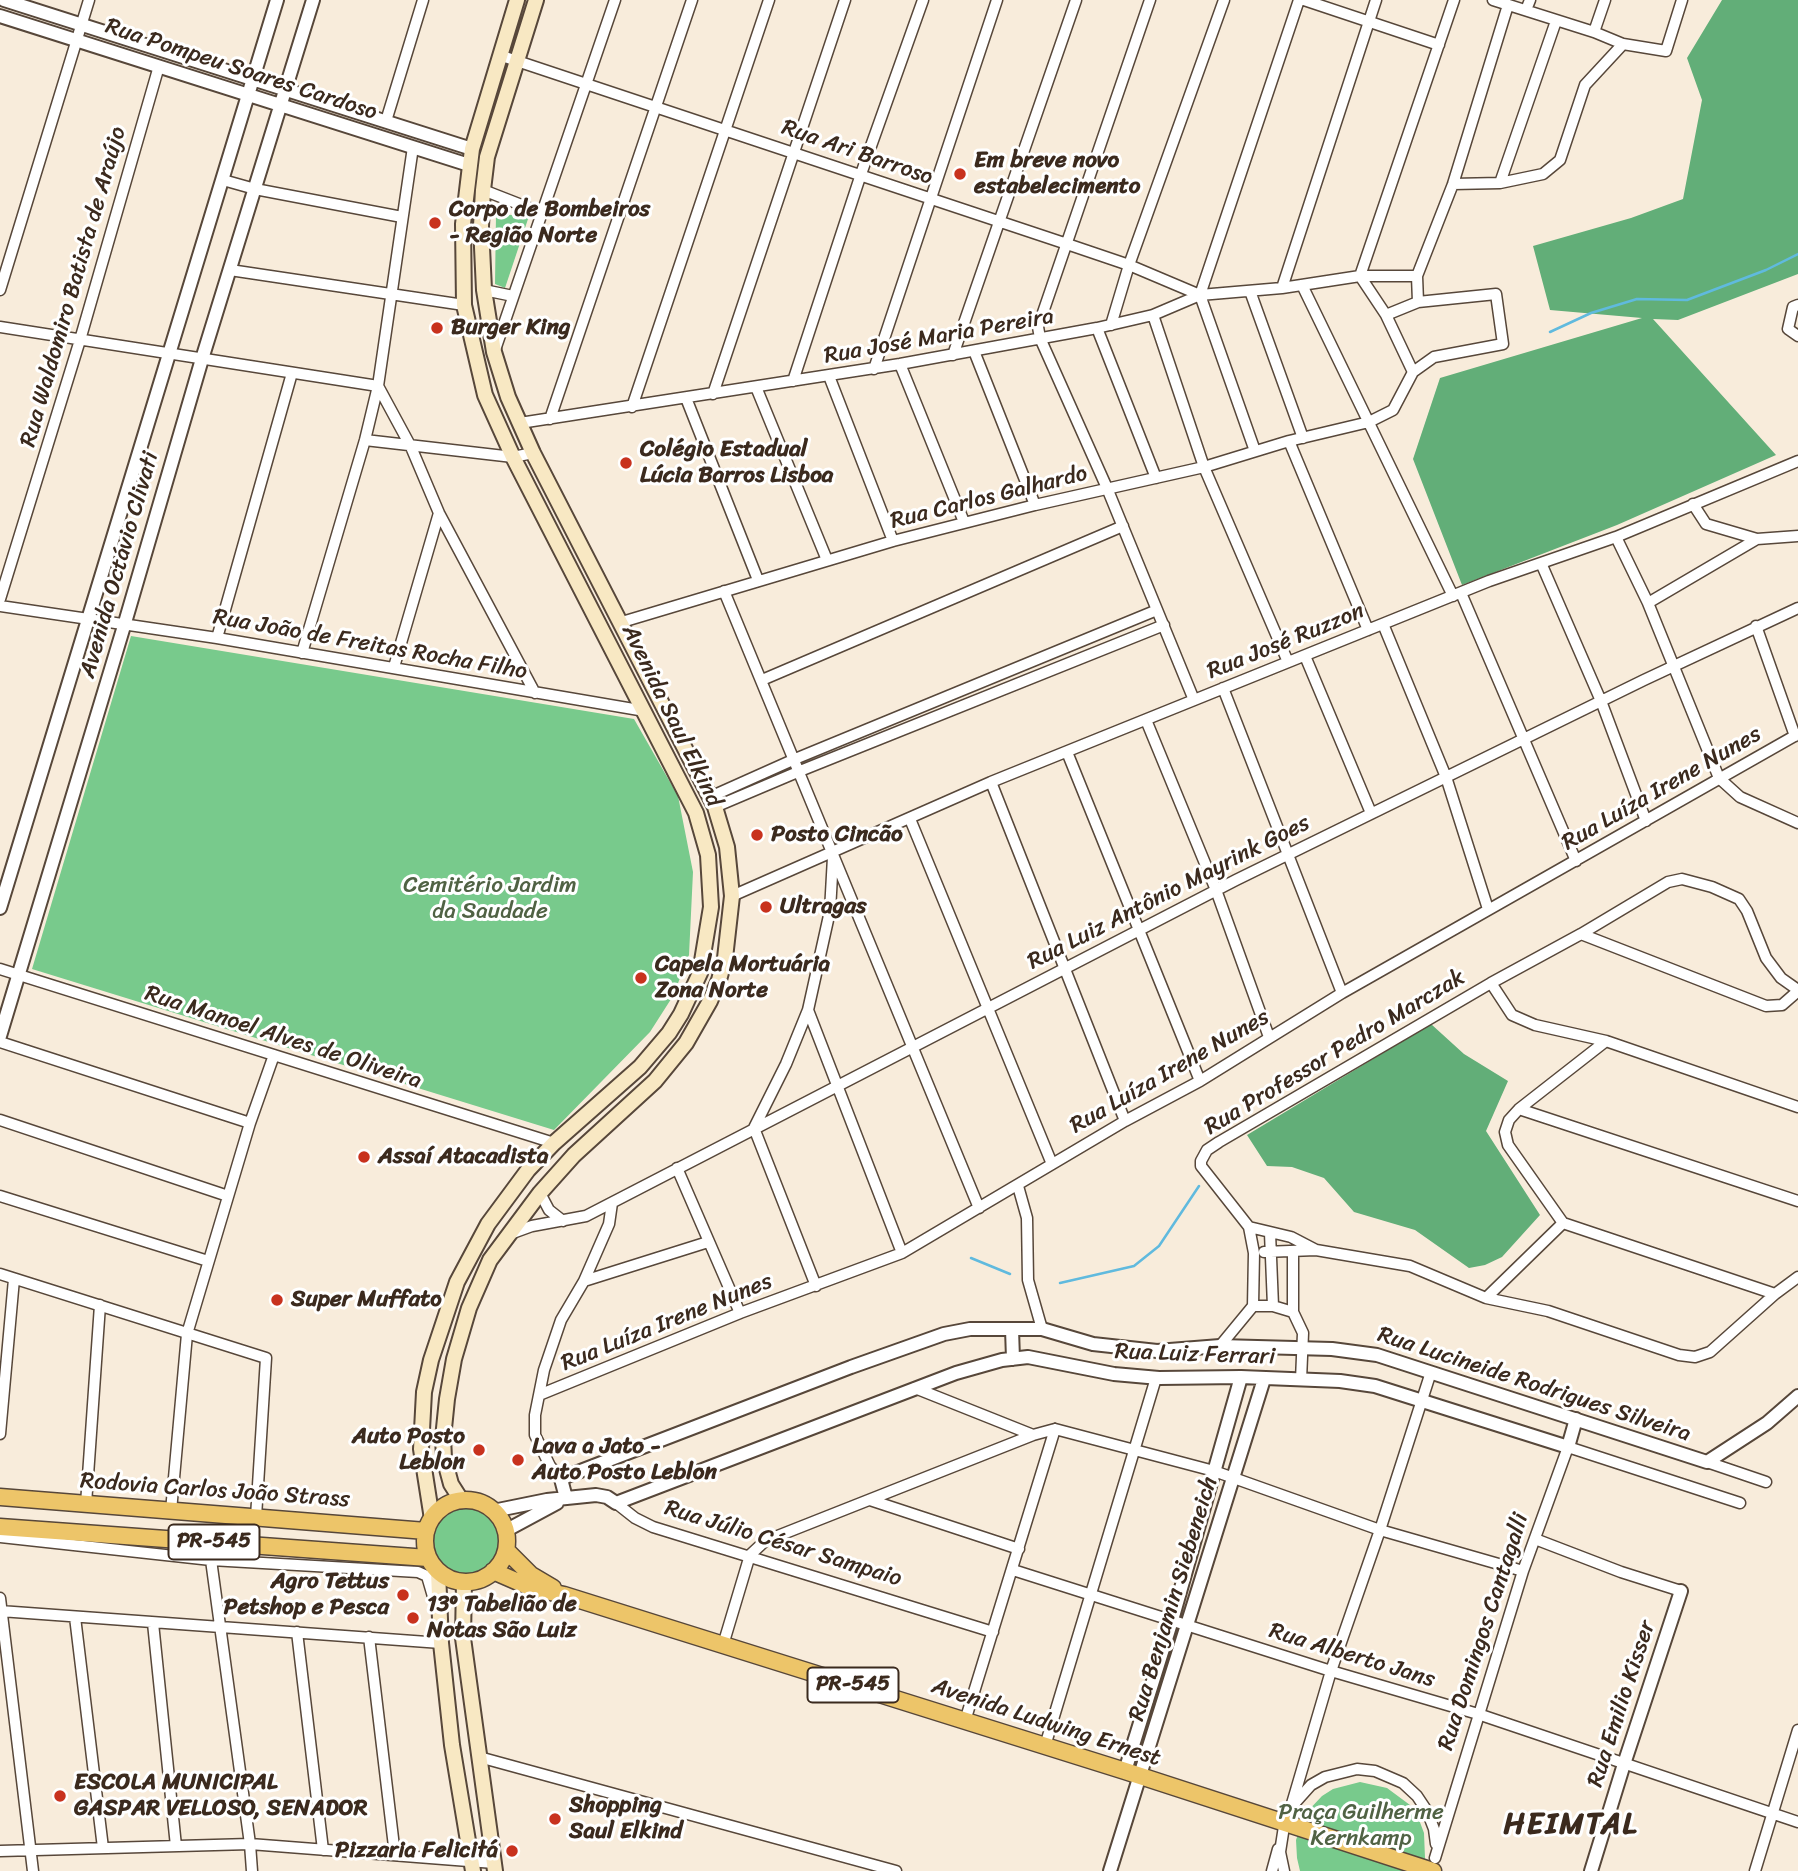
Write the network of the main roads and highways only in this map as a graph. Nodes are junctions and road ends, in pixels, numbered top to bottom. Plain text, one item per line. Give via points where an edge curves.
1 (517, 0) edge
2 (536, 0) edge
3 (472, 149) junction
4 (483, 190) junction
5 (463, 224) junction
6 (481, 226) junction
7 (645, 711) junction
8 (679, 741) junction
9 (708, 855) junction
10 (732, 896) junction
11 (554, 1143) junction
12 (540, 1193) junction
13 (0, 1497) edge
14 (459, 1501) junction
15 (429, 1525) junction
16 (0, 1527) edge
17 (506, 1550) junction
18 (428, 1558) junction
19 (438, 1572) junction
20 (493, 1572) junction
21 (464, 1582) junction
22 (564, 1595) junction
23 (472, 1866) edge
24 (494, 1867) edge
25 (1432, 1867) edge

1 - 3 main road, Avenida Saul Elkind
2 - 4 main road, Avenida Saul Elkind via 487,158
3 - 4 main road via 481,158
3 - 5 main road, Avenida Saul Elkind
4 - 6 main road, Avenida Saul Elkind
5 - 6 main road
5 - 7 main road, Avenida Saul Elkind via 464,305 485,395
6 - 8 main road, Avenida Saul Elkind via 484,290 494,352 508,397
7 - 8 main road via 659,715
7 - 9 main road, Avenida Saul Elkind via 696,813
8 - 10 main road, Avenida Saul Elkind via 713,802 727,847
9 - 10 main road via 718,890
9 - 11 main road, Avenida Saul Elkind via 709,929 700,973 681,1014 640,1067
10 - 12 main road, Avenida Saul Elkind via 719,980 686,1043 655,1081 574,1155
11 - 12 main road via 561,1148 561,1157 545,1177
11 - 15 main road, Avenida Saul Elkind via 488,1224 448,1304 423,1404 421,1449
12 - 14 main road, Avenida Saul Elkind via 490,1260 454,1359 443,1438 446,1468
13 - 15 highway, Rodovia Carlos João Strass / PR-545
14 - 15 highway via 447,1505
14 - 17 highway via 482,1504 493,1511 505,1531
15 - 18 highway
16 - 18 highway, PR-545
17 - 20 highway
17 - 22 highway, Avenida Ludwing Ernest / PR-545 via 531,1575
18 - 19 highway
19 - 21 highway
19 - 23 main road via 452,1745
20 - 21 highway
20 - 22 highway, Avenida Ludwing Ernest / PR-545
21 - 24 main road via 463,1638
22 - 25 highway, Avenida Ludwing Ernest / PR-545 via 1141,1776 1282,1831

